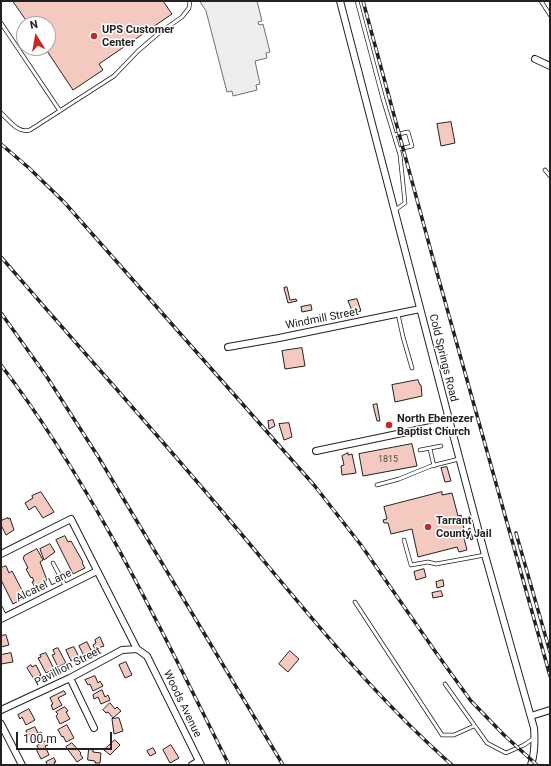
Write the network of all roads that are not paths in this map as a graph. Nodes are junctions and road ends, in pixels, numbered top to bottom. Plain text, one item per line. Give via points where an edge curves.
1 (190, 1) edge
2 (340, 1) edge
3 (357, 1) edge
4 (541, 1) edge
5 (550, 15) edge
6 (1, 23) edge
7 (535, 59) dead end
8 (550, 66) edge
9 (60, 110) junction
10 (1, 113) edge
11 (394, 135) junction
12 (399, 150) junction
13 (545, 170) dead end
14 (550, 176) edge
15 (395, 210) junction
16 (420, 310) junction
17 (398, 314) junction
18 (228, 347) dead end
19 (412, 368) dead end
20 (450, 423) junction
21 (441, 446) dead end
22 (430, 449) junction
23 (420, 450) dead end
24 (316, 451) dead end
25 (459, 459) junction
26 (434, 466) junction
27 (377, 485) dead end
28 (404, 540) dead end
29 (1, 554) edge
30 (485, 555) junction
31 (53, 563) dead end
32 (97, 571) junction
33 (66, 587) junction
34 (355, 602) dead end
35 (1, 608) edge
36 (3, 618) edge
37 (137, 649) junction
38 (70, 678) junction
39 (445, 684) dead end
40 (1, 710) edge
41 (550, 710) edge
42 (531, 716) junction
43 (1, 724) edge
44 (474, 726) junction
45 (94, 728) dead end
46 (534, 738) junction
47 (200, 763) edge
48 (22, 765) edge
49 (192, 765) edge
50 (531, 765) edge

1 - 9 lane via 189,8 182,17 159,32 114,76
2 - 15 street, Cold Springs Road
3 - 11 lane
4 - 5 lane
6 - 9 lane
7 - 8 street
9 - 10 lane via 26,131 19,130
11 - 12 lane
11 - 12 lane via 408,132 412,146
12 - 15 lane via 405,203
13 - 14 lane
15 - 16 street, Cold Springs Road
16 - 17 street, Windmill Street
16 - 20 street, Cold Springs Road
17 - 18 street, Windmill Street
17 - 19 lane
20 - 24 street
20 - 25 street, Cold Springs Road
21 - 22 lane
22 - 23 lane
22 - 26 lane
25 - 26 lane
25 - 30 street, Cold Springs Road
26 - 27 lane
28 - 30 lane via 411,564 436,564
29 - 32 street via 71,519
30 - 42 street, Cold Springs Road
31 - 33 lane
32 - 33 street, Alcatel Lane
32 - 37 street
33 - 36 street, Alcatel Lane
34 - 44 lane via 442,735 454,735
35 - 36 lane
37 - 38 street, Pavillion Street via 122,650
37 - 47 street, Woods Avenue via 147,656
38 - 40 street, Pavillion Street
38 - 45 street
39 - 44 lane
41 - 42 street
42 - 46 street, Cold Springs Road
43 - 48 street
44 - 46 lane via 487,743 506,753
46 - 50 street, Cold Springs Road
47 - 49 street

